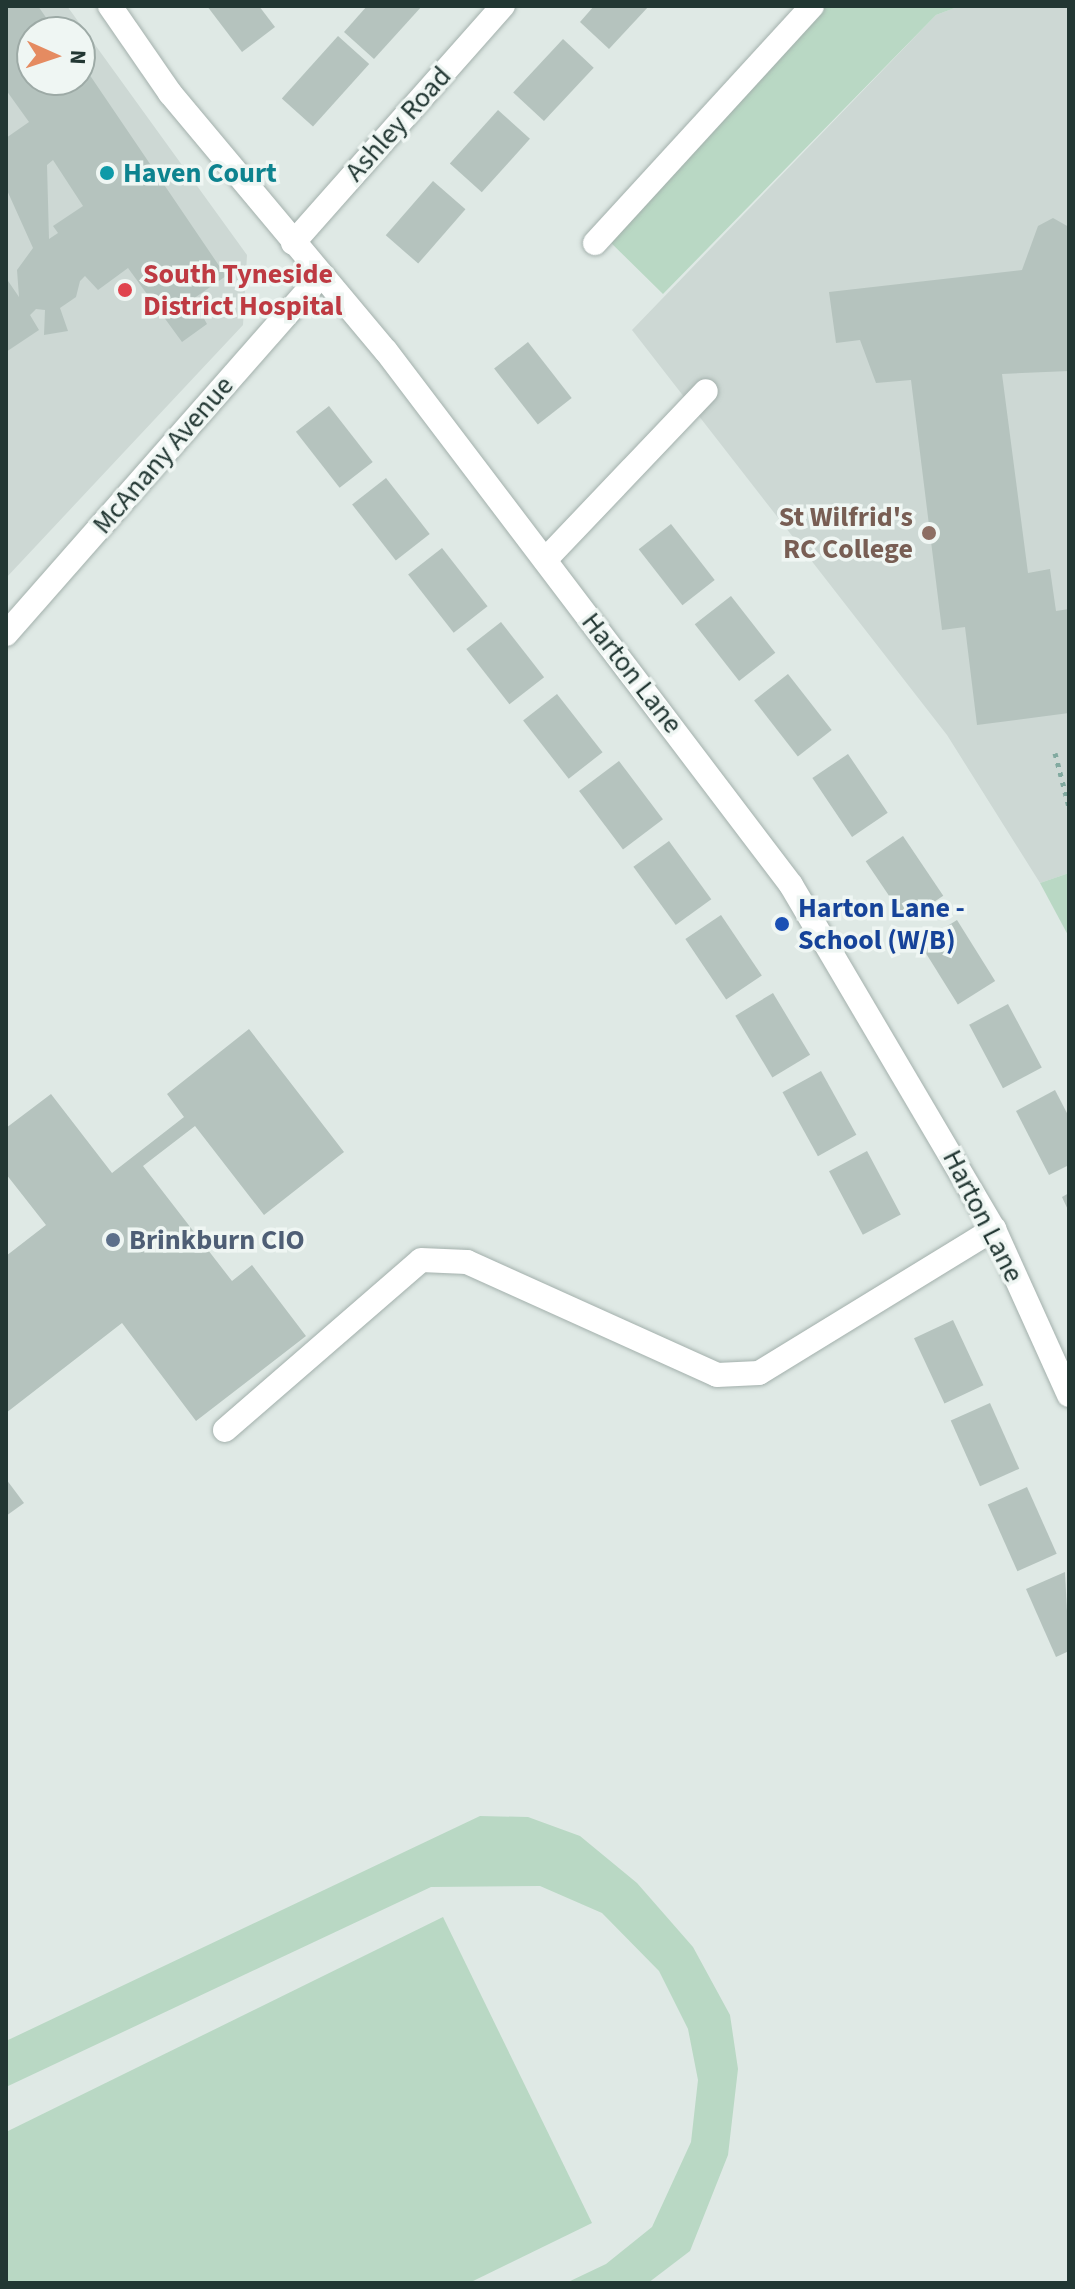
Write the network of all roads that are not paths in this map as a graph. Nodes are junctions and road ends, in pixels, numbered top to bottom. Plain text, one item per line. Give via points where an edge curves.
1 (110, 6) edge
2 (503, 6) edge
3 (812, 6) edge
4 (293, 243) junction
5 (595, 243) dead end
6 (321, 275) junction
7 (706, 391) dead end
8 (545, 560) junction
9 (6, 634) edge
10 (994, 1229) junction
11 (1069, 1395) edge
12 (225, 1430) dead end

1 - 4 street, Harton Lane
2 - 4 street, Ashley Road
3 - 5 street
4 - 6 street, Harton Lane
6 - 8 street, Harton Lane
6 - 9 street, McAnany Avenue
7 - 8 street
8 - 10 street, Harton Lane via 791,885
10 - 11 street, Harton Lane
10 - 12 street via 759,1373 717,1375 467,1262 421,1260

